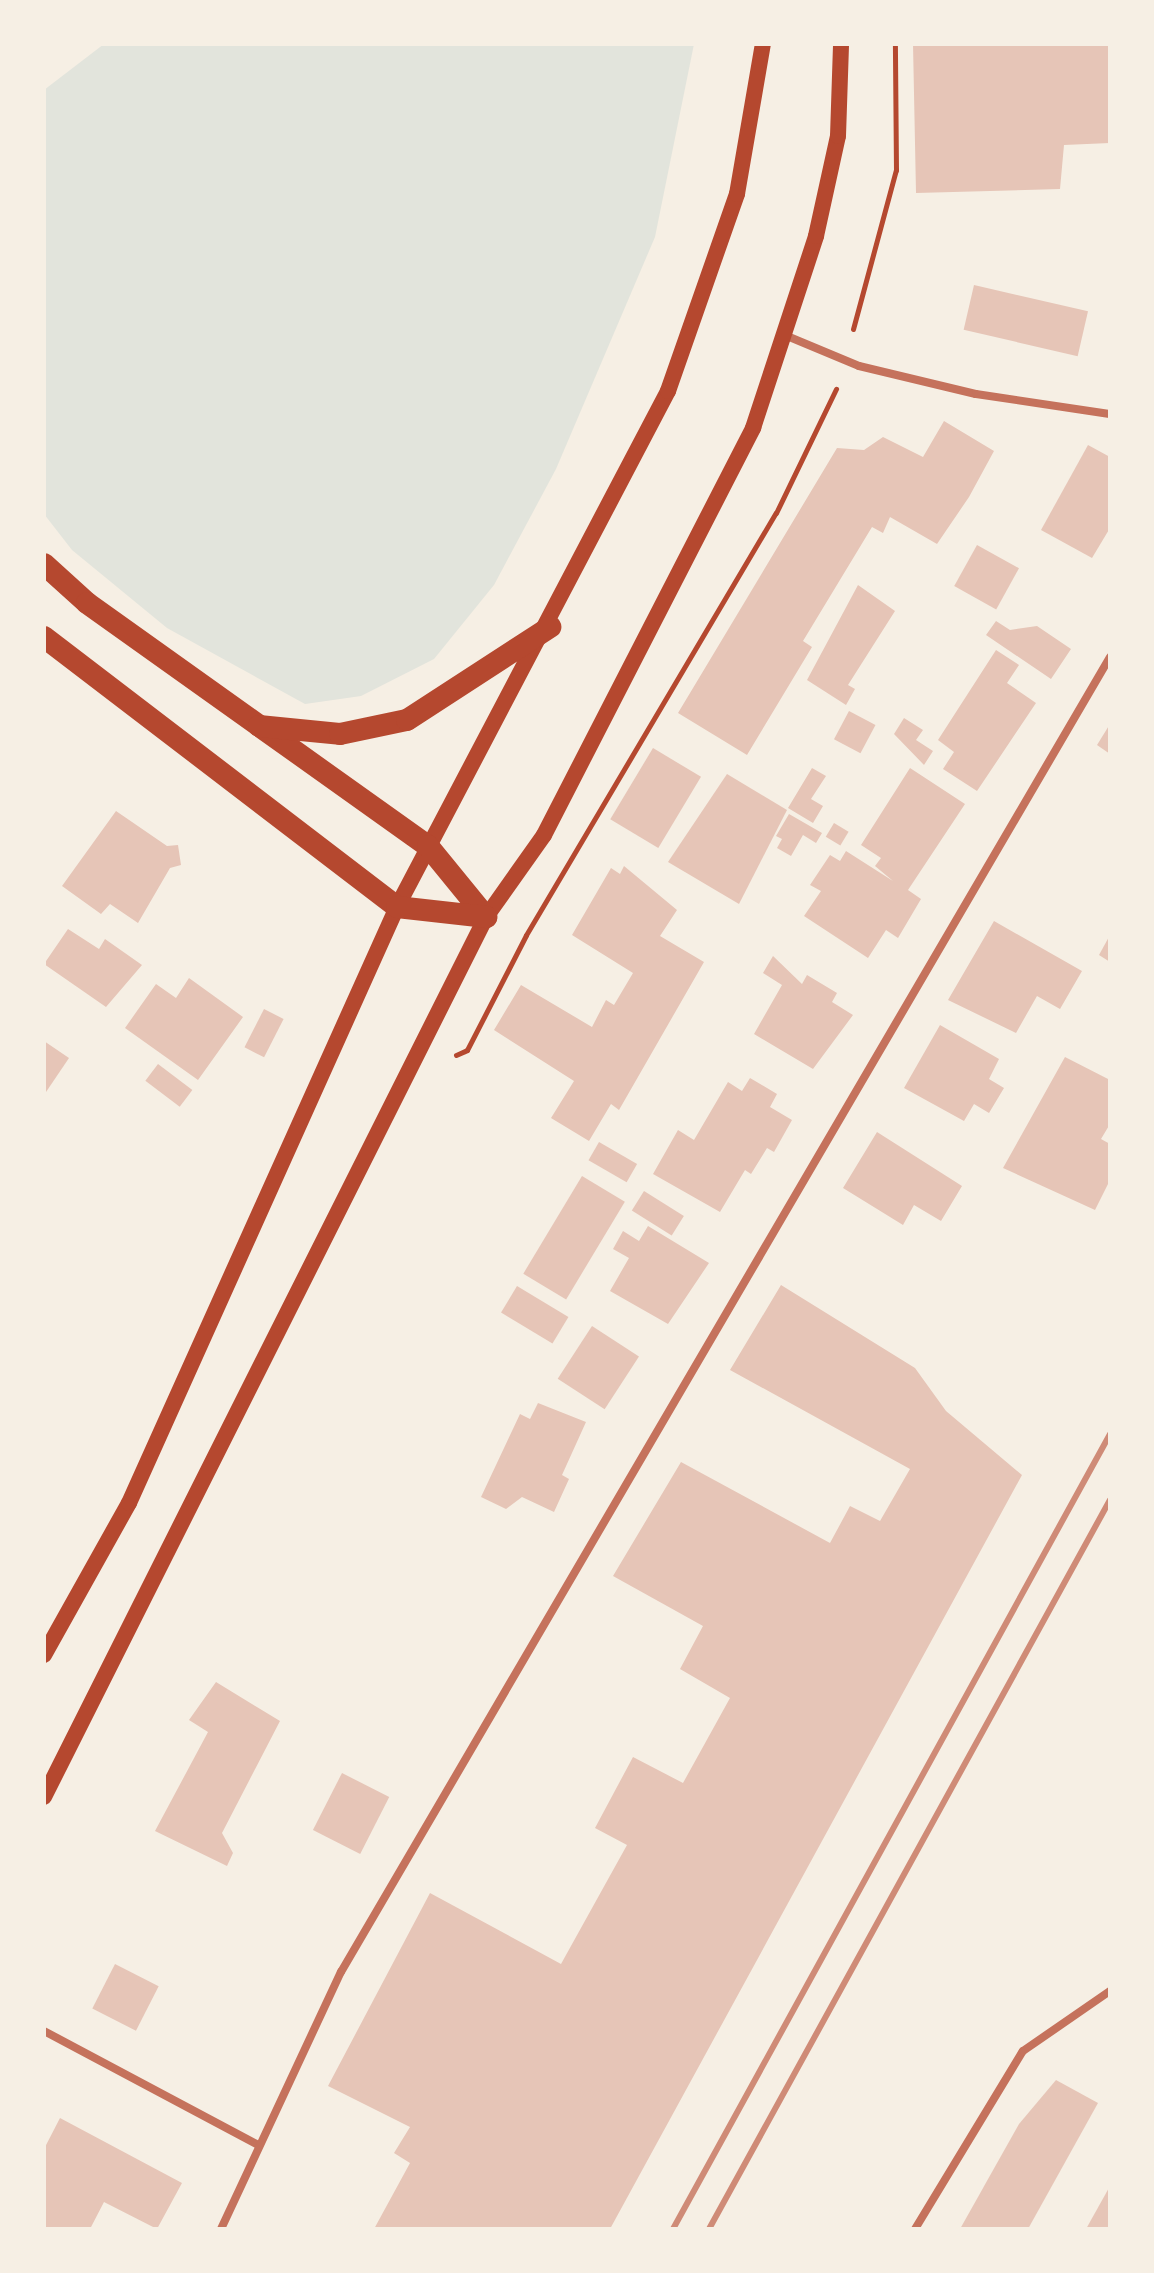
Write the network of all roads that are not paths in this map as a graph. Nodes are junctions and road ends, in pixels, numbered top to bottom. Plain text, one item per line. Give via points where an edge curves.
1 (763, 44) edge
2 (841, 44) edge
3 (787, 336) junction
4 (1110, 414) edge
5 (44, 564) edge
6 (550, 627) junction
7 (44, 637) edge
8 (1110, 657) edge
9 (258, 726) junction
10 (428, 846) junction
11 (397, 907) junction
12 (486, 917) junction
13 (44, 1655) edge
14 (44, 1797) edge
15 (1110, 1991) edge
16 (44, 2031) edge
17 (258, 2145) junction
18 (221, 2229) edge
19 (915, 2229) edge

1 - 6 main road via 755,115 715,273 668,391
2 - 3 main road via 838,136
3 - 4 street via 844,360 976,394
3 - 12 main road via 704,532 544,835
5 - 9 highway
6 - 9 highway via 407,720 340,734
6 - 10 main road
7 - 11 highway
8 - 17 street via 341,1972
9 - 10 highway
10 - 11 main road
10 - 12 highway
11 - 12 highway
11 - 13 main road via 129,1503
12 - 14 main road
15 - 19 street via 1023,2051
16 - 17 street
17 - 18 street

